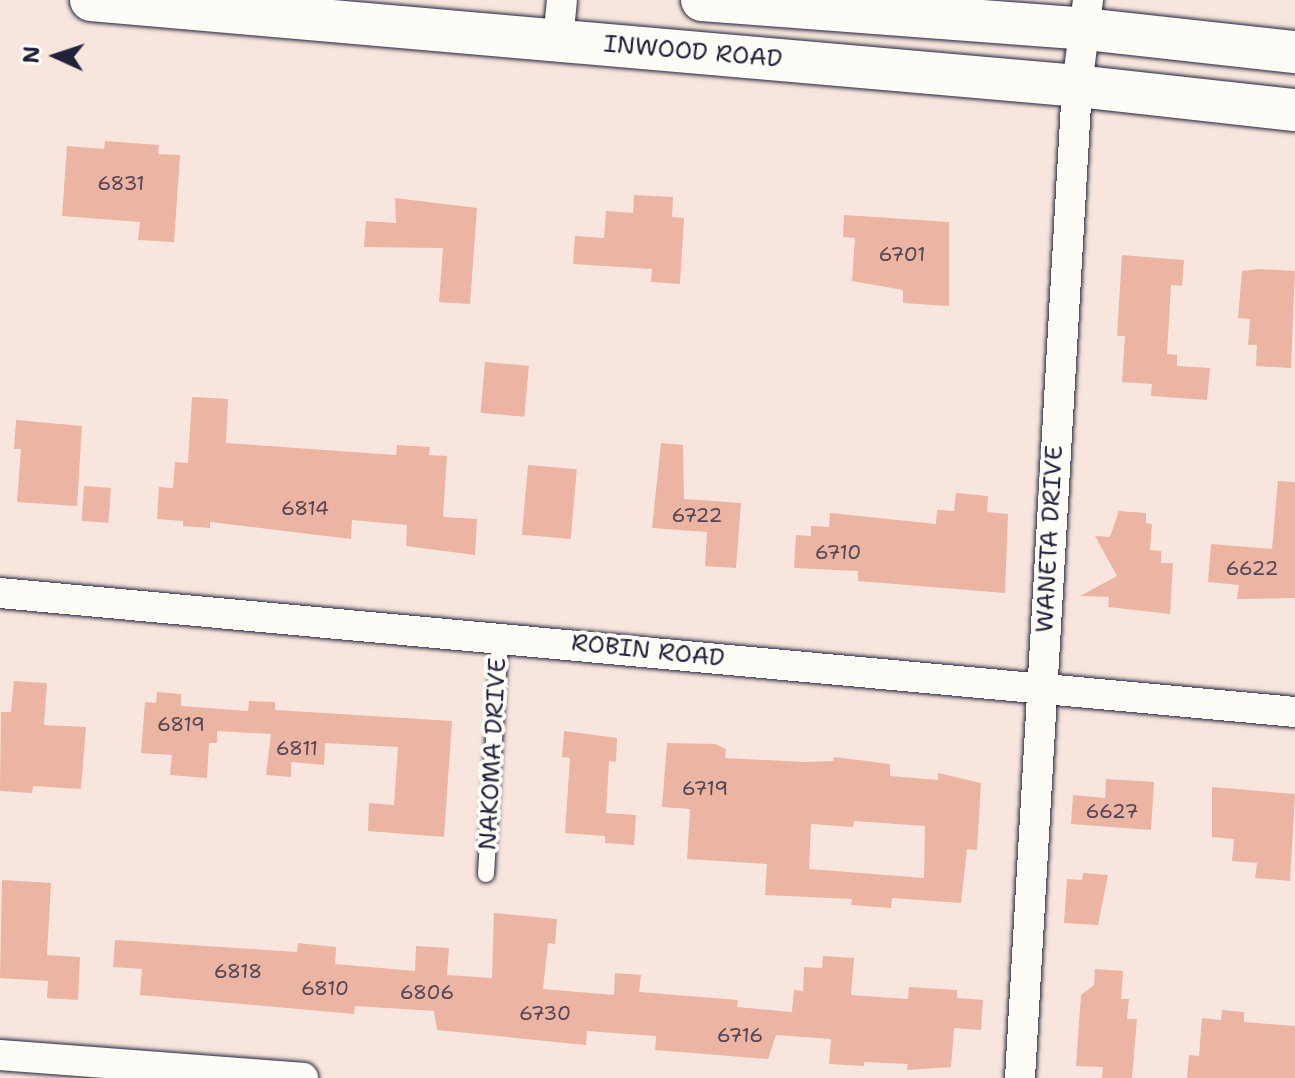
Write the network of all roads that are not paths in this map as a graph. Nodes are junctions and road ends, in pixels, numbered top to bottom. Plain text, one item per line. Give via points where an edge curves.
1 (91, 0) edge
2 (702, 0) edge
3 (1086, 15) edge
4 (560, 20) edge
5 (1295, 52) edge
6 (1077, 86) junction
7 (1295, 110) edge
8 (0, 593) edge
9 (500, 635) junction
10 (1041, 689) junction
11 (1295, 712) edge
12 (486, 874) dead end
13 (0, 1055) edge
14 (303, 1078) edge
15 (1020, 1078) edge

1 - 4 main road, INWOOD ROAD
2 - 3 main road
3 - 5 main road
3 - 6 street, WANETA DRIVE
4 - 6 main road, INWOOD ROAD
6 - 7 main road, INWOOD ROAD
6 - 10 street, WANETA DRIVE
8 - 9 street, ROBIN ROAD
9 - 10 street, ROBIN ROAD
9 - 12 lane, NAKOMA DRIVE
10 - 11 street, ROBIN ROAD
10 - 15 street, WANETA DRIVE
13 - 14 street

